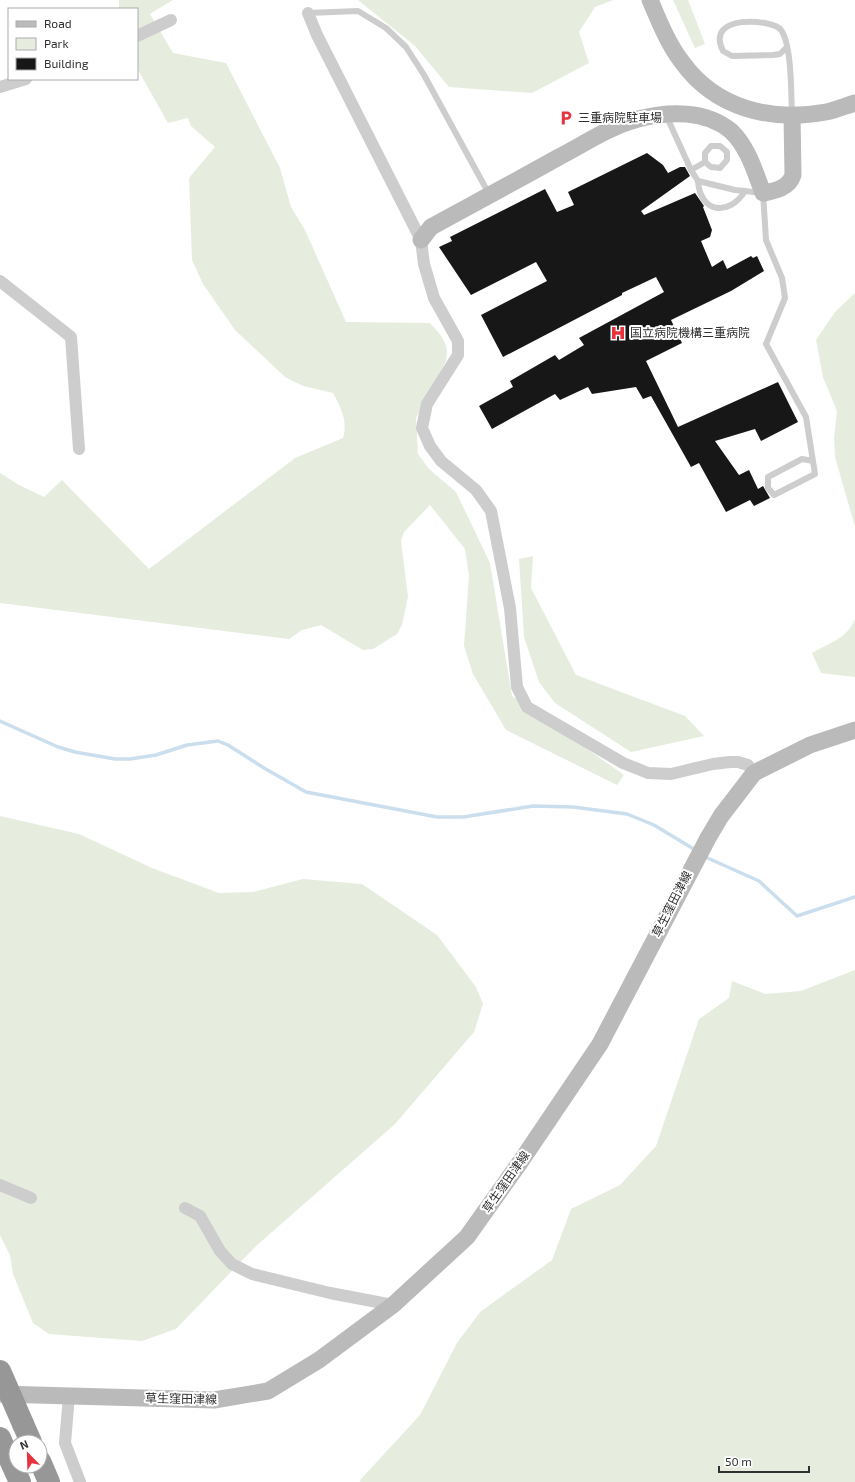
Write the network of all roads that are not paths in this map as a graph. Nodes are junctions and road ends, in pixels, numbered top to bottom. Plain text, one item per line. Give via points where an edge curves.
1 (650, 0) edge
2 (308, 12) joint
3 (170, 20) dead end
4 (138, 36) edge
5 (786, 48) junction
6 (23, 80) edge
7 (0, 88) edge
8 (855, 103) edge
9 (666, 114) junction
10 (792, 116) junction
11 (706, 162) dead end
12 (691, 170) junction
13 (698, 181) junction
14 (745, 191) junction
15 (763, 193) junction
16 (490, 195) junction
17 (421, 240) junction
18 (0, 280) edge
19 (79, 449) dead end
20 (813, 462) junction
21 (855, 730) edge
22 (754, 773) junction
23 (0, 1185) edge
24 (31, 1198) dead end
25 (184, 1208) dead end
26 (393, 1305) junction
27 (0, 1371) edge
28 (0, 1394) edge
29 (69, 1396) junction
30 (27, 1433) edge
31 (0, 1438) edge
32 (20, 1482) edge
33 (80, 1482) edge

1 - 10 main road via 681,62 691,75 710,91 727,103 740,107
2 - 16 lane via 358,11 386,28 406,47
2 - 17 street via 317,35
3 - 4 street
5 - 5 lane via 780,29 769,23 730,25 724,28 718,39 723,51 732,56 780,54
5 - 10 lane
6 - 7 street
8 - 10 main road via 827,112
9 - 12 lane
9 - 15 main road via 702,116 712,119 730,131 743,146
9 - 16 main road via 637,119 625,124
10 - 15 main road via 792,179 778,190
11 - 12 lane
12 - 13 lane
13 - 14 lane
13 - 14 lane via 706,202 715,209 726,207 740,199
14 - 15 lane
15 - 20 lane via 766,240 782,278 785,298 766,344 806,417
16 - 17 main road via 431,227
17 - 22 street via 424,264 434,298 458,341 458,355 427,404 422,428 430,446 441,461 476,490 491,511 510,608 517,687 527,708 623,763 648,773 671,774 713,764 738,762 748,765
18 - 19 street via 71,337
20 - 20 lane via 802,459 768,477 768,488 774,496 815,474
21 - 22 main road, 草生窪田津線 via 810,745
22 - 26 main road, 草生窪田津線 via 721,816 699,853 600,1044 521,1161 467,1237
23 - 24 street
25 - 26 street via 200,1216 220,1251 232,1264 252,1274
26 - 29 main road, 草生窪田津線 via 319,1360 268,1391 214,1400
27 - 30 highway, bridge
28 - 29 main road, 草生窪田津線
29 - 33 street via 65,1443
31 - 32 highway

